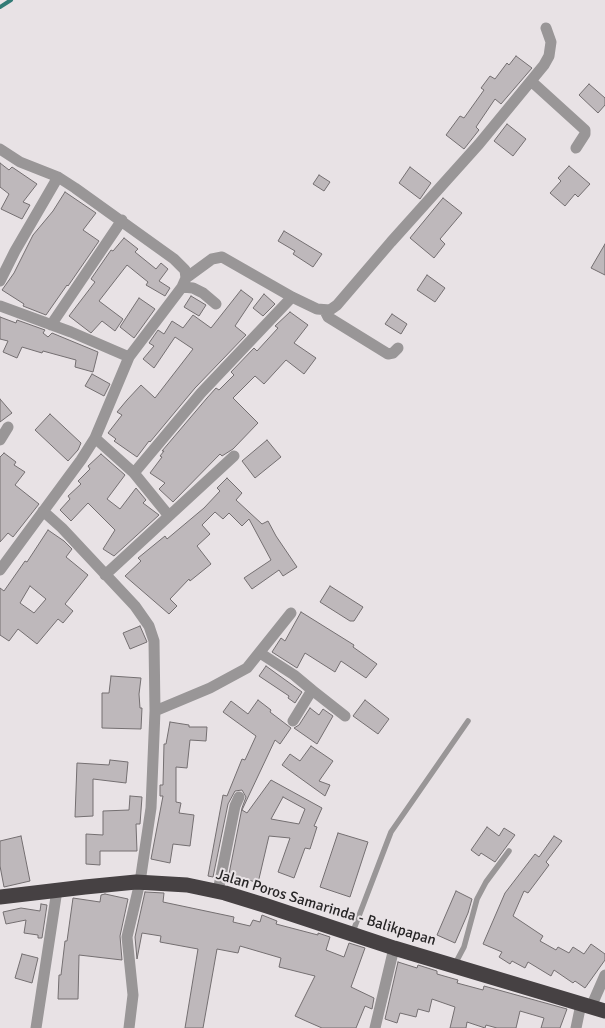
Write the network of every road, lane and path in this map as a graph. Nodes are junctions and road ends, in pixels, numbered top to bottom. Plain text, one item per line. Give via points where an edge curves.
1 (546, 28) dead end
2 (531, 81) junction
3 (576, 148) dead end
4 (0, 149) edge
5 (58, 177) junction
6 (122, 220) junction
7 (0, 281) edge
8 (184, 283) junction
9 (292, 297) junction
10 (216, 304) dead end
11 (0, 306) edge
12 (325, 311) junction
13 (51, 325) junction
14 (398, 348) dead end
15 (129, 357) junction
16 (8, 427) dead end
17 (95, 438) junction
18 (0, 440) edge
19 (234, 456) dead end
20 (134, 473) junction
21 (43, 511) junction
22 (169, 516) junction
23 (0, 570) edge
24 (105, 575) junction
25 (291, 613) dead end
26 (260, 653) junction
27 (312, 690) junction
28 (154, 711) junction
29 (345, 716) dead end
30 (293, 721) dead end
31 (468, 722) dead end
32 (239, 797) dead end
33 (509, 851) dead end
34 (140, 882) junction
35 (58, 890) junction
36 (218, 891) junction
37 (0, 897) edge
38 (352, 934) junction
39 (394, 948) junction
40 (454, 966) junction
41 (605, 975) edge
42 (593, 1007) edge
43 (36, 1028) edge
44 (129, 1028) edge
45 (375, 1028) edge
46 (576, 1028) edge

1 - 2 street via 551,42 549,56
2 - 3 street via 584,130 585,134
2 - 12 street via 337,304
4 - 5 street via 20,162
5 - 6 street
5 - 7 street
6 - 8 street via 182,266 185,270
6 - 13 street
8 - 9 street via 212,259 222,256
8 - 10 street
8 - 15 street
9 - 12 street
9 - 20 street via 200,393
11 - 13 street
12 - 14 street via 328,317 376,348 388,354
13 - 15 street
15 - 17 street
16 - 18 street
17 - 20 street
17 - 21 street
19 - 22 street
20 - 22 street
21 - 23 street
21 - 24 street
22 - 24 street
24 - 28 street via 142,615 152,634
25 - 26 street
26 - 27 street
26 - 28 street via 247,668 210,688
27 - 29 street
27 - 30 street
28 - 34 street via 151,808
31 - 38 lane via 391,832
32 - 36 street
33 - 40 lane via 477,899 464,947
34 - 35 highway, Jalan Poros Samarinda - Balikpapan
34 - 36 highway, Jalan Poros Samarinda - Balikpapan
34 - 44 street via 127,936 133,995
35 - 37 highway, Jalan Poros Samarinda - Balikpapan
35 - 43 street
36 - 38 highway, Jalan Poros Samarinda - Balikpapan
38 - 39 highway, Jalan Poros Samarinda - Balikpapan
39 - 40 highway, Jalan Poros Samarinda - Balikpapan
39 - 45 street
40 - 42 highway, Jalan Poros Samarinda - Balikpapan
41 - 42 street
42 - 46 street

